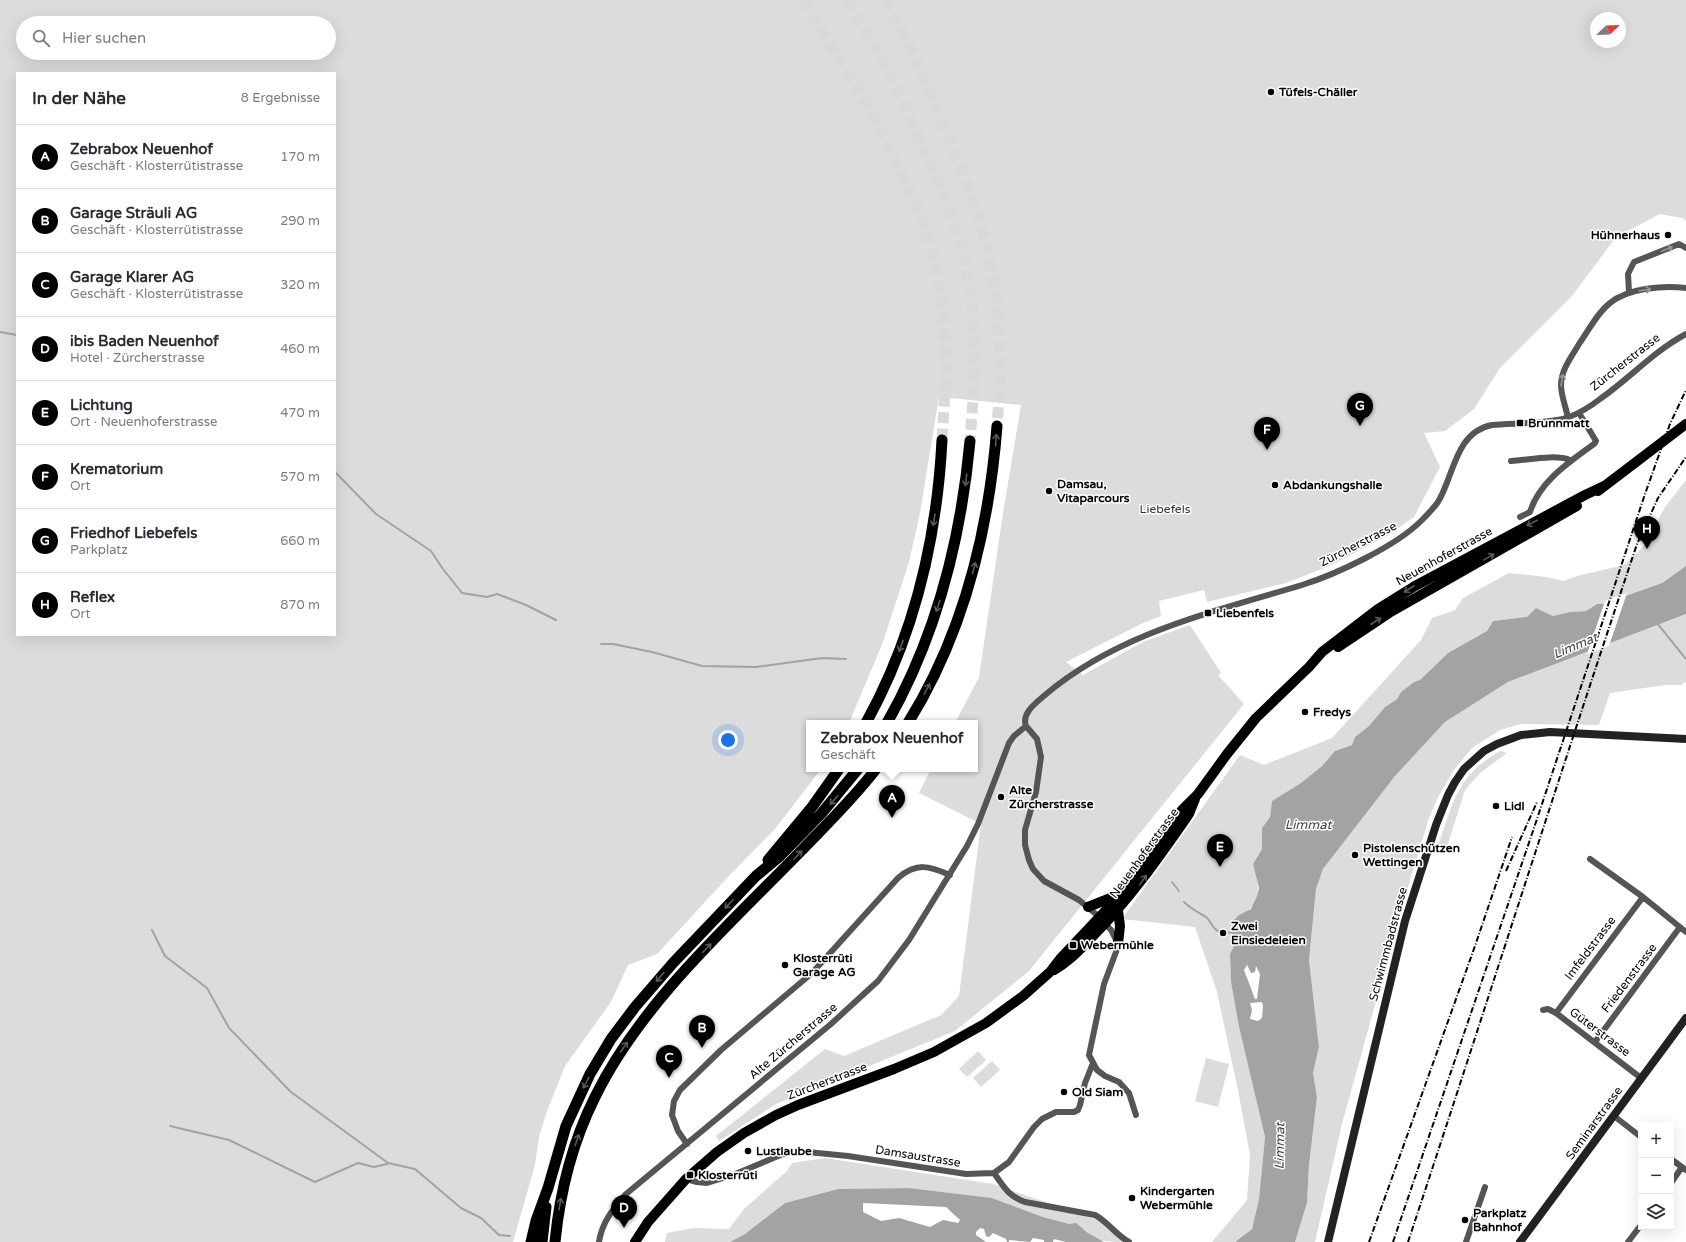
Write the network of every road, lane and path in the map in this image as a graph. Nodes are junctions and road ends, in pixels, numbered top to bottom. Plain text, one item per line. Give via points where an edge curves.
1 (1686, 248) edge
2 (1686, 288) edge
3 (1629, 292) junction
4 (1686, 334) edge
5 (1579, 413) junction
6 (1568, 418) junction
7 (1686, 424) edge
8 (997, 426) tunnel mouth
9 (942, 440) tunnel mouth
10 (970, 441) tunnel mouth
11 (1570, 460) junction
12 (1511, 461) dead end
13 (1520, 517) dead end
14 (867, 720) edge
15 (889, 720) edge
16 (910, 720) edge
17 (1026, 726) junction
18 (1686, 739) edge
19 (837, 772) edge
20 (856, 772) edge
21 (873, 772) edge
22 (1198, 794) junction
23 (1590, 859) dead end
24 (756, 876) junction
25 (950, 876) junction
26 (1120, 894) junction
27 (1643, 896) junction
28 (1088, 907) junction
29 (1118, 911) junction
30 (1103, 921) junction
31 (1680, 927) junction
32 (1686, 932) edge
33 (1118, 944) junction
34 (1543, 1010) dead end
35 (1556, 1013) junction
36 (1686, 1018) edge
37 (1595, 1042) junction
38 (1093, 1063) junction
39 (1642, 1078) junction
40 (1136, 1115) dead end
41 (1614, 1116) junction
42 (1638, 1135) edge
43 (687, 1144) junction
44 (1674, 1161) edge
45 (1684, 1169) edge
46 (994, 1173) junction
47 (686, 1179) junction
48 (1674, 1180) edge
49 (1485, 1187) dead end
50 (548, 1188) junction
51 (1638, 1229) edge
52 (531, 1242) edge
53 (542, 1242) edge
54 (555, 1242) edge
55 (599, 1242) edge
56 (635, 1242) edge
57 (1129, 1242) edge
58 (1328, 1242) edge
59 (1466, 1242) edge
60 (1521, 1242) edge
61 (1628, 1242) edge

3 -> 1 street via 1628,274 1634,262 1679,244
3 -> 2 street via 1670,286
6 -> 3 street via 1561,385 1568,362 1599,314 1611,302
4 - 5 street, Zürcherstrasse via 1658,352 1612,391
5 - 6 street, Zürcherstrasse
5 - 11 street via 1596,441
6 - 17 street, Zürcherstrasse via 1492,425 1475,432 1458,453 1437,503 1404,536 1358,561 1304,584 1208,613 1126,644 1053,689 1030,710 1025,720
7 - 22 main road, Neuenhoferstrasse via 1604,486 1415,586 1350,629 1322,652 1256,718
16 -> 8 highway via 940,664 968,592 989,497
9 -> 14 highway via 937,503 922,582 896,661
10 -> 15 highway via 960,519 942,592 909,681
11 - 12 street via 1552,458
11 - 13 street via 1540,491 1530,512
17 - 25 street, Alte Zürcherstrasse via 1009,742 978,824
17 - 28 street via 1037,739 1041,758 1036,792 1025,830 1027,855 1044,881
18 - 58 main road, Schwimmbadstrasse via 1550,732 1521,735 1484,751 1455,782 1436,825 1405,920
19 - 24 highway
20 -> 24 highway via 821,814 780,856
54 -> 21 highway via 562,1192 574,1148 595,1097 624,1047 646,1016 680,977 829,822
22 - 26 main road, Neuenhoferstrasse via 1182,810
29 -> 22 main road, Neuenhoferstrasse via 1144,879 1189,814
23 - 27 street
24 -> 50 highway via 664,972 611,1039 574,1108 560,1144
25 - 43 street, Alte Zürcherstrasse via 898,958 866,994
25 - 43 street via 934,868 908,870 812,973 696,1074 676,1095 672,1108 675,1125
26 - 28 main road
26 - 30 main road, Neuenhoferstrasse
27 - 31 street
27 - 35 street, Imfeldstrasse
28 - 30 street
29 - 30 main road, Neuenhoferstrasse
29 - 33 main road
30 - 33 street
30 - 47 main road, Zürcherstrasse via 1010,1006 959,1039 904,1066 811,1100 766,1120 725,1145
31 - 32 street
31 - 37 street, Friedenstrasse
33 - 38 street via 1104,984 1091,1042 1089,1054
34 - 35 street, Güterstrasse via 1548,1009
35 - 37 street, Güterstrasse
36 - 39 main road, Seminarstrasse
37 - 39 street, Güterstrasse
38 - 40 street via 1101,1073 1119,1082 1129,1093
38 - 46 street via 1078,1110 1056,1112 1042,1119 1009,1162
39 - 41 main road, Seminarstrasse
41 - 42 street
41 - 60 main road, Seminarstrasse
43 - 55 street, Alte Zürcherstrasse via 622,1199 609,1214
44 - 45 street
45 - 48 street
46 - 47 street, Damsaustrasse via 966,1174 797,1151 707,1183
46 - 57 street via 1014,1198 1095,1215
47 - 56 main road, Zürcherstrasse via 648,1222
49 - 59 street
50 - 52 highway
50 - 53 highway
51 - 61 street

